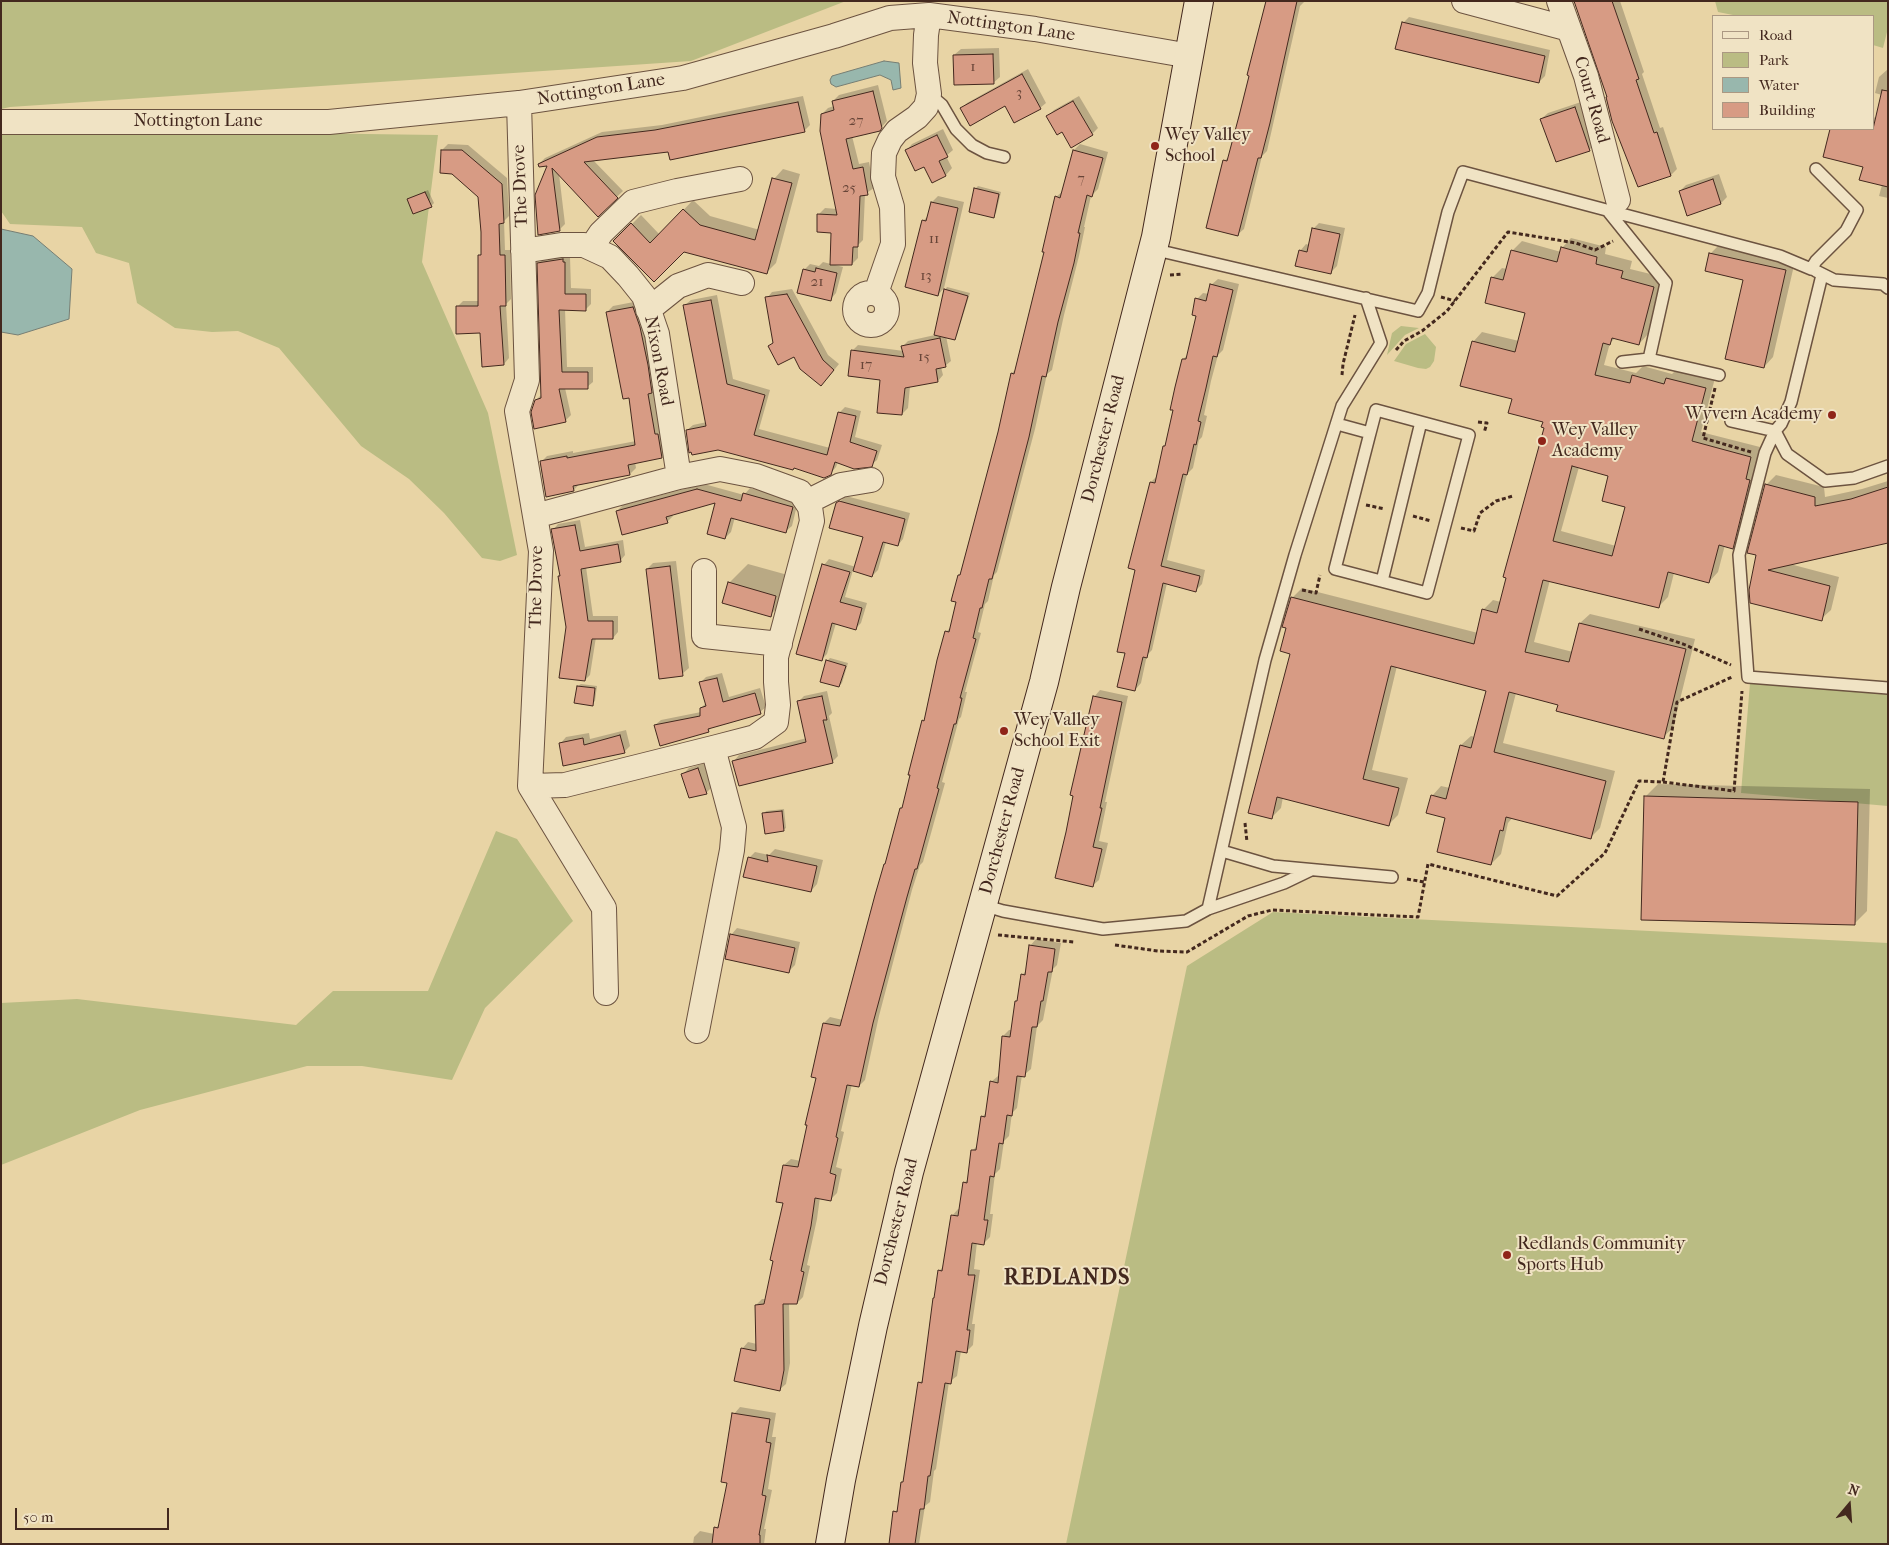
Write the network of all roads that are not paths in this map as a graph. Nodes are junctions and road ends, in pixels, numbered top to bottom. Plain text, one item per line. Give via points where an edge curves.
1 (1200, 1) edge
2 (1464, 1) edge
3 (1559, 1) edge
4 (890, 10) edge
5 (929, 15) junction
6 (1569, 29) junction
7 (1190, 56) junction
8 (929, 94) junction
9 (519, 103) junction
10 (1, 122) edge
11 (1004, 157) dead end
12 (1816, 168) dead end
13 (740, 179) dead end
14 (1614, 208) junction
15 (591, 248) junction
16 (1152, 249) junction
17 (523, 251) junction
18 (1811, 269) junction
19 (1822, 275) junction
20 (742, 282) dead end
21 (1888, 288) edge
22 (876, 294) dead end
23 (1366, 298) junction
24 (648, 310) junction
25 (1649, 359) junction
26 (1622, 362) dead end
27 (1718, 378) road end
28 (1730, 421) dead end
29 (1422, 422) junction
30 (1337, 424) junction
31 (1775, 431) junction
32 (1370, 433) junction
33 (1888, 466) edge
34 (678, 477) junction
35 (871, 480) dead end
36 (806, 502) junction
37 (534, 516) junction
38 (704, 571) dead end
39 (1382, 581) junction
40 (780, 644) junction
41 (1888, 688) edge
42 (713, 748) junction
43 (530, 786) junction
44 (1222, 851) junction
45 (1313, 870) junction
46 (1392, 877) dead end
47 (983, 904) junction
48 (1208, 909) junction
49 (606, 993) dead end
50 (697, 1032) dead end
51 (830, 1544) edge

1 - 7 main road, Dorchester Road
2 - 6 street
3 - 6 street, Court Road
4 - 5 street, Nottington Lane
4 - 9 street, Nottington Lane via 683,78
5 - 7 street, Nottington Lane via 1034,28
5 - 8 street via 925,63
6 - 14 street, Court Road via 1586,76
7 - 16 main road, Dorchester Road
8 - 11 lane via 942,105 956,129 972,145
8 - 22 street via 926,107 897,131 884,153 883,177 892,207 893,244
9 - 10 street, Nottington Lane via 329,122
9 - 17 street, The Drove
12 - 18 lane via 1857,210 1846,232
13 - 15 street via 633,202 601,233
14 - 18 lane via 1780,256
14 - 23 lane via 1463,172 1448,212 1428,293 1418,311
14 - 25 lane via 1626,234 1666,283
15 - 17 street, Nixon Road via 561,245
15 - 24 street, Nixon Road via 610,257 628,276 644,296
16 - 23 lane
16 - 47 main road, Dorchester Road via 1044,682
17 - 37 street, The Drove via 527,380 517,411
18 - 19 lane
19 - 21 lane via 1834,280 1883,284
19 - 31 lane via 1791,402
20 - 24 street via 708,275 678,286
23 - 30 lane via 1381,343 1342,406
24 - 34 street, Nixon Road via 657,334
25 - 26 lane
25 - 27 lane
28 - 31 lane
29 - 32 lane via 1376,410
29 - 39 lane
29 - 39 lane via 1469,435 1427,593
30 - 32 lane
30 - 44 lane via 1265,660
31 - 33 lane via 1787,454 1825,481 1854,478
31 - 41 lane via 1765,453 1739,554 1748,676
32 - 39 lane via 1335,569
34 - 36 street via 720,469 756,476 800,492
34 - 37 street
35 - 36 street via 841,486
36 - 40 street via 812,521
37 - 43 street, The Drove via 541,551
38 - 40 street via 704,636
40 - 42 street via 776,666 776,722 755,737
42 - 43 street via 564,785
42 - 50 street via 734,827
43 - 49 street via 604,908
44 - 45 lane via 1273,866
44 - 48 lane
45 - 46 lane
45 - 48 lane
47 - 48 lane via 1004,911 1103,929 1186,921
47 - 51 main road, Dorchester Road via 909,1172 873,1326

